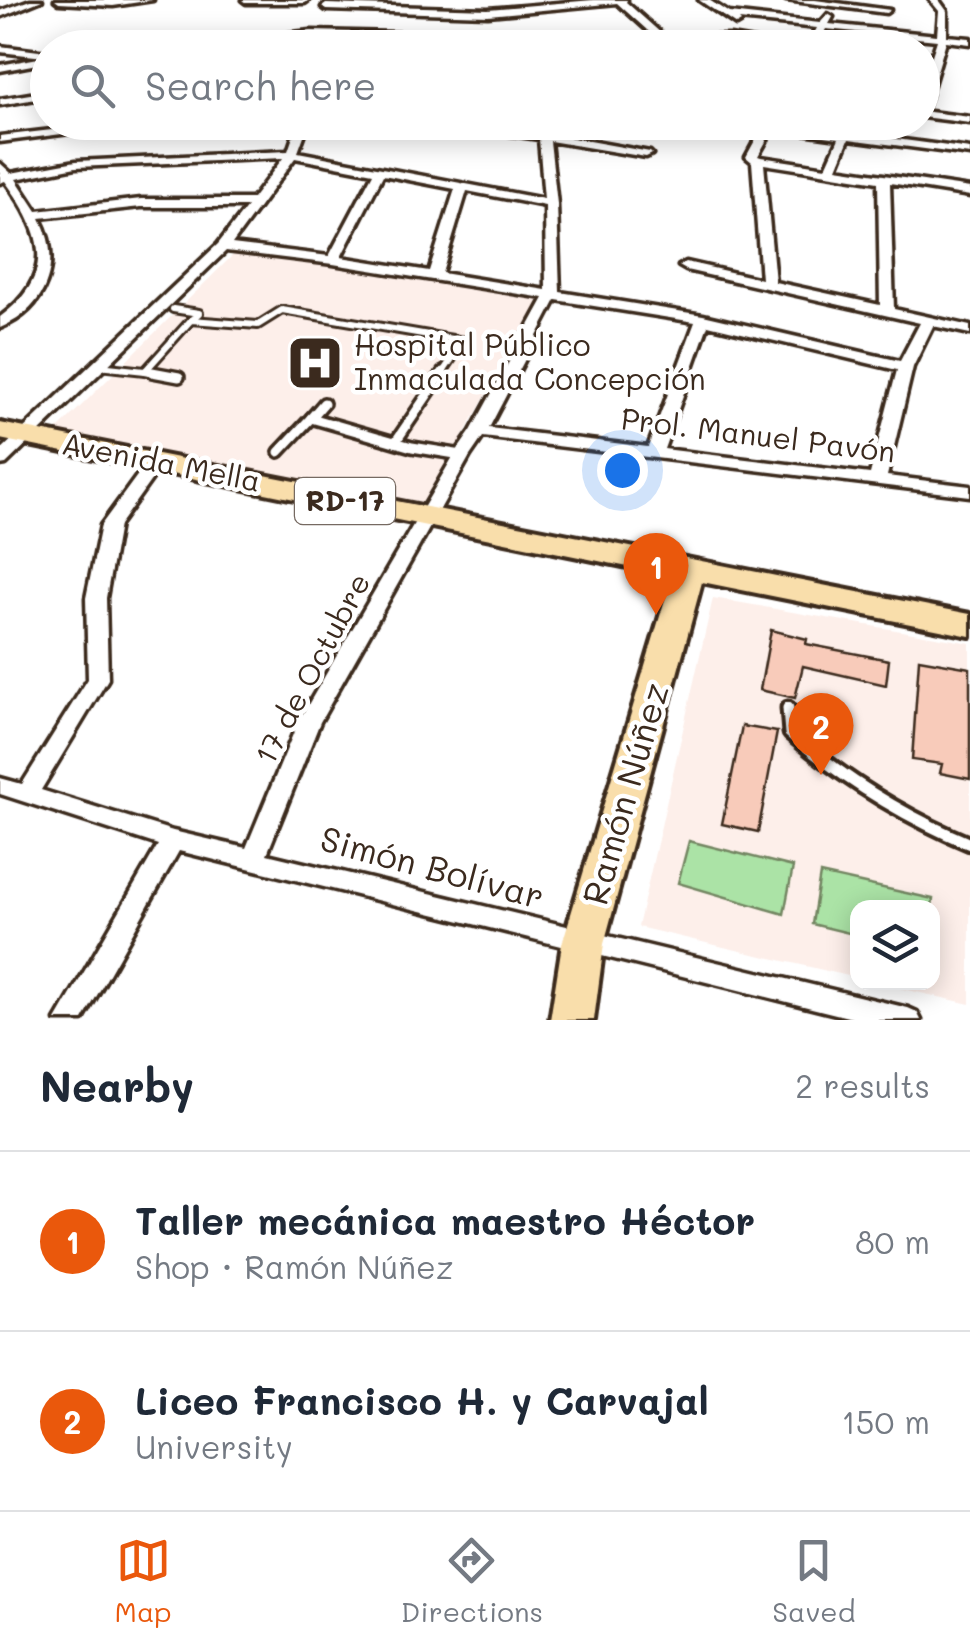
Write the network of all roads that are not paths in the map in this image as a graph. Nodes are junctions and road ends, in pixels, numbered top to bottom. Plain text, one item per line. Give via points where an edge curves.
1 (38, 0) edge
2 (59, 0) edge
3 (149, 0) edge
4 (246, 0) edge
5 (304, 0) edge
6 (703, 0) edge
7 (790, 0) edge
8 (934, 0) edge
9 (622, 1) edge
10 (326, 3) edge
11 (834, 3) edge
12 (889, 5) edge
13 (488, 6) edge
14 (0, 14) edge
15 (729, 16) junction
16 (824, 26) junction
17 (314, 30) edge
18 (653, 30) edge
19 (746, 30) edge
20 (822, 30) edge
21 (863, 30) edge
22 (883, 30) edge
23 (942, 38) junction
24 (970, 41) edge
25 (940, 45) edge
26 (0, 50) edge
27 (30, 54) edge
28 (30, 60) edge
29 (0, 68) edge
30 (30, 97) edge
31 (0, 102) edge
32 (940, 116) edge
33 (970, 120) edge
34 (30, 135) edge
35 (0, 139) edge
36 (297, 140) edge
37 (544, 140) edge
38 (588, 140) edge
39 (762, 140) edge
40 (844, 140) edge
41 (920, 140) edge
42 (970, 152) edge
43 (292, 154) junction
44 (646, 154) dead end
45 (758, 160) junction
46 (380, 170) junction
47 (830, 170) junction
48 (3, 174) edge
49 (884, 179) junction
50 (462, 187) junction
51 (970, 192) edge
52 (254, 202) junction
53 (551, 204) junction
54 (32, 214) junction
55 (223, 247) junction
56 (333, 260) junction
57 (686, 266) dead end
58 (434, 276) junction
59 (768, 284) junction
60 (553, 293) junction
61 (173, 308) dead end
62 (888, 310) junction
63 (703, 319) junction
64 (191, 320) junction
65 (928, 321) junction
66 (0, 324) edge
67 (970, 330) edge
68 (99, 366) junction
69 (905, 367) junction
70 (144, 371) junction
71 (180, 377) dead end
72 (324, 402) dead end
73 (311, 418) junction
74 (479, 432) junction
75 (13, 434) edge
76 (396, 442) junction
77 (655, 451) junction
78 (279, 452) dead end
79 (462, 455) junction
80 (0, 460) edge
81 (156, 462) junction
82 (878, 478) junction
83 (970, 491) edge
84 (426, 519) junction
85 (690, 569) junction
86 (970, 626) edge
87 (788, 708) dead end
88 (0, 786) edge
89 (27, 795) junction
90 (173, 840) junction
91 (970, 844) edge
92 (254, 858) junction
93 (583, 944) junction
94 (69, 1020) edge
95 (572, 1020) edge
96 (908, 1020) edge

1 - 14 street
2 - 3 street
4 - 5 street
6 - 15 street
7 - 11 street
8 - 23 street via 943,11
9 - 13 street
9 - 18 street
10 - 13 street
10 - 17 street
11 - 12 street
11 - 16 street
12 - 22 street
15 - 16 street
15 - 19 street
16 - 20 street
16 - 21 street
23 - 24 street
23 - 25 street
26 - 27 street
28 - 29 street
30 - 31 street
32 - 33 street
34 - 35 street
36 - 43 street
37 - 53 street, 17 de Octubre
38 - 44 street
39 - 45 street via 752,157
40 - 47 street
41 - 42 street
43 - 46 street
43 - 48 street via 115,161
43 - 52 street
45 - 47 street
45 - 59 street
46 - 50 street
46 - 56 street
47 - 49 street
48 - 54 street
49 - 51 street
49 - 62 street
50 - 53 street
50 - 58 street
52 - 54 street via 141,203
52 - 55 street
53 - 60 street, 17 de Octubre
54 - 66 street via 48,263 33,294
55 - 56 street
55 - 68 street
56 - 58 street
57 - 59 street
58 - 60 street
59 - 62 street
60 - 63 street
60 - 74 street, 17 de Octubre
61 - 64 lane via 199,313
62 - 65 street
63 - 69 street
63 - 77 street
64 - 70 lane
64 - 76 lane via 258,325 285,306 464,340
65 - 67 street
65 - 69 street
68 - 70 lane
68 - 75 street
69 - 82 street
70 - 71 lane
72 - 73 lane
73 - 76 lane
73 - 78 lane
74 - 77 street, Prol. Manuel Pavón
74 - 79 street, 17 de Octubre
75 - 80 street
75 - 81 main road, Avenida Mella / RD-17
76 - 79 lane
77 - 82 street, Prol. Manuel Pavón
79 - 84 street, 17 de Octubre
81 - 84 main road, Avenida Mella / RD-17
81 - 89 street via 110,525 96,598 98,678
82 - 83 street, Prol. Manuel Pavón
84 - 85 main road, Avenida Mella / RD-17
84 - 92 street, 17 de Octubre via 309,722
85 - 86 main road, Avenida Mella / RD-17
85 - 93 main road, Ramón Núñez
87 - 91 lane via 790,733 836,774 912,820
88 - 89 street, Simón Bolívar
89 - 90 street, Simón Bolívar
90 - 92 street, Simón Bolívar
90 - 94 street
92 - 93 street, Simón Bolívar
93 - 95 main road, Ramón Núñez
93 - 96 street, Simón Bolívar

